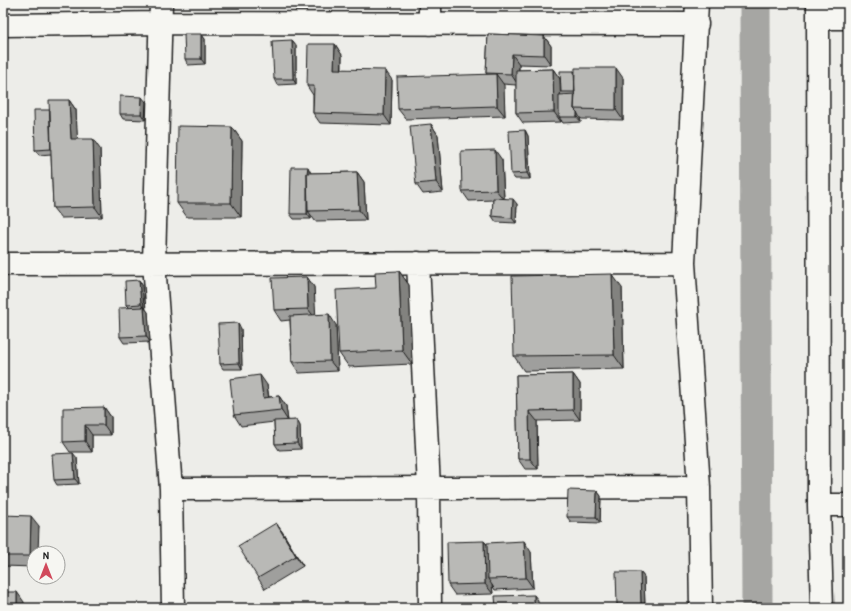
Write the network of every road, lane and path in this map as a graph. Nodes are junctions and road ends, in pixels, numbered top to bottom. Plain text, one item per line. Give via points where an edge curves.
1 (697, 3) edge
2 (818, 11) edge
3 (161, 13) edge
4 (430, 13) edge
5 (848, 18) edge
6 (697, 24) junction
7 (3, 25) edge
8 (154, 263) junction
9 (418, 263) junction
10 (684, 263) junction
11 (3, 264) edge
12 (699, 487) junction
13 (428, 488) junction
14 (171, 489) junction
15 (819, 505) junction
16 (848, 505) edge
17 (173, 608) edge
18 (430, 608) edge
19 (701, 608) edge
20 (822, 608) edge

1 - 6 street
2 - 5 street
2 - 15 street
3 - 4 street
3 - 7 street
3 - 8 street
4 - 6 street
6 - 10 street
8 - 9 street
8 - 11 street
8 - 14 street
9 - 10 street
9 - 13 street
10 - 12 street
12 - 13 street
12 - 19 street
13 - 14 street
13 - 18 street
14 - 17 street
15 - 16 street
15 - 20 street

